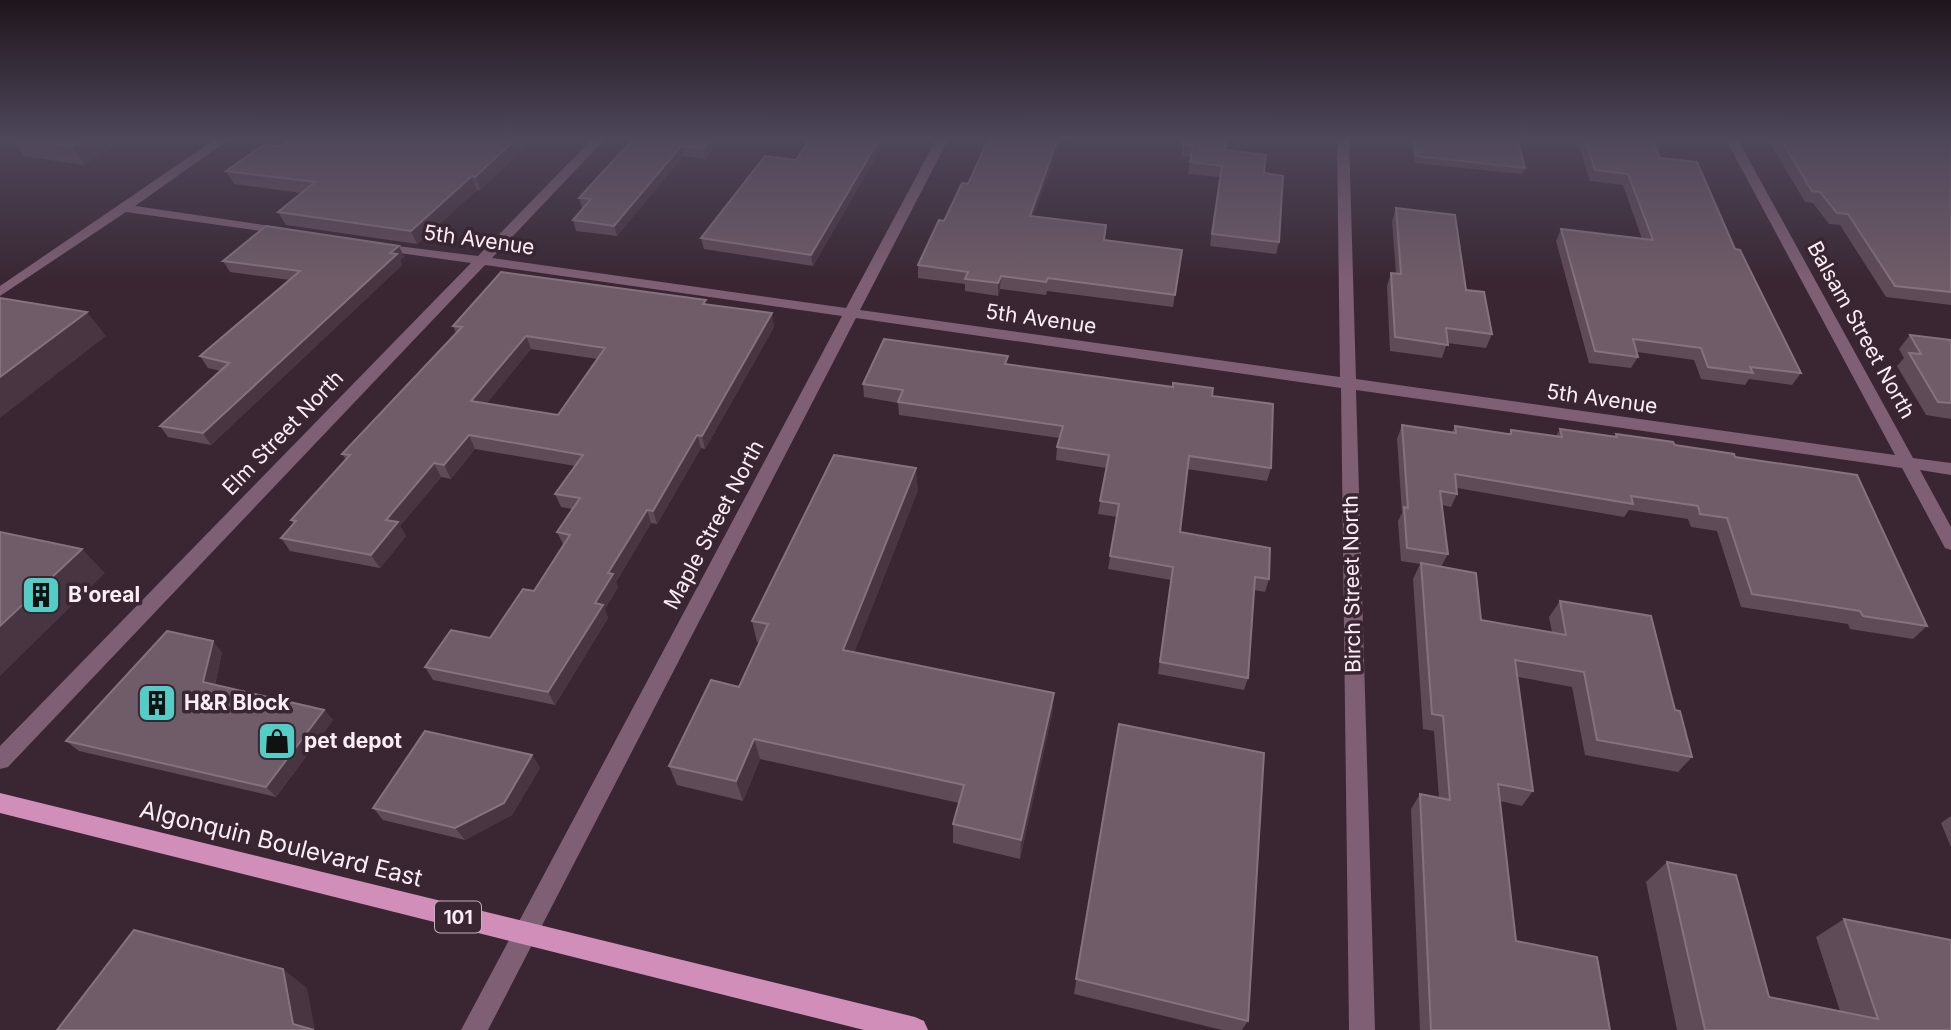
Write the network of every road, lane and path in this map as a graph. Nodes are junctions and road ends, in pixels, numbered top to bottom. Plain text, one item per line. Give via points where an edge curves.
1 (156, 186) edge
2 (553, 186) edge
3 (918, 186) edge
4 (1344, 186) edge
5 (1757, 186) edge
6 (125, 208) junction
7 (303, 234) edge
8 (358, 243) edge
9 (481, 261) junction
10 (0, 292) edge
11 (851, 314) junction
12 (1348, 384) junction
13 (1910, 464) junction
14 (1951, 469) edge
15 (1951, 543) edge
16 (0, 761) edge
17 (0, 803) edge
18 (526, 933) junction
19 (474, 1030) edge
20 (915, 1030) edge
21 (1362, 1030) edge

1 - 6 street
2 - 9 street, Elm Street North
3 - 11 street, Maple Street North
4 - 12 street, Birch Street North
5 - 13 street, Balsam Street North
6 - 7 street
6 - 10 street
8 - 9 street, 5th Avenue
9 - 11 street, 5th Avenue
9 - 16 street, Elm Street North
11 - 12 street, 5th Avenue
11 - 18 street, Maple Street North
12 - 13 street, 5th Avenue
12 - 21 street, Birch Street North
13 - 14 street, 5th Avenue
13 - 15 street, Balsam Street North
17 - 18 main road, Algonquin Boulevard East / 101
18 - 19 street, Maple Street North
18 - 20 main road, Algonquin Boulevard East / 101

